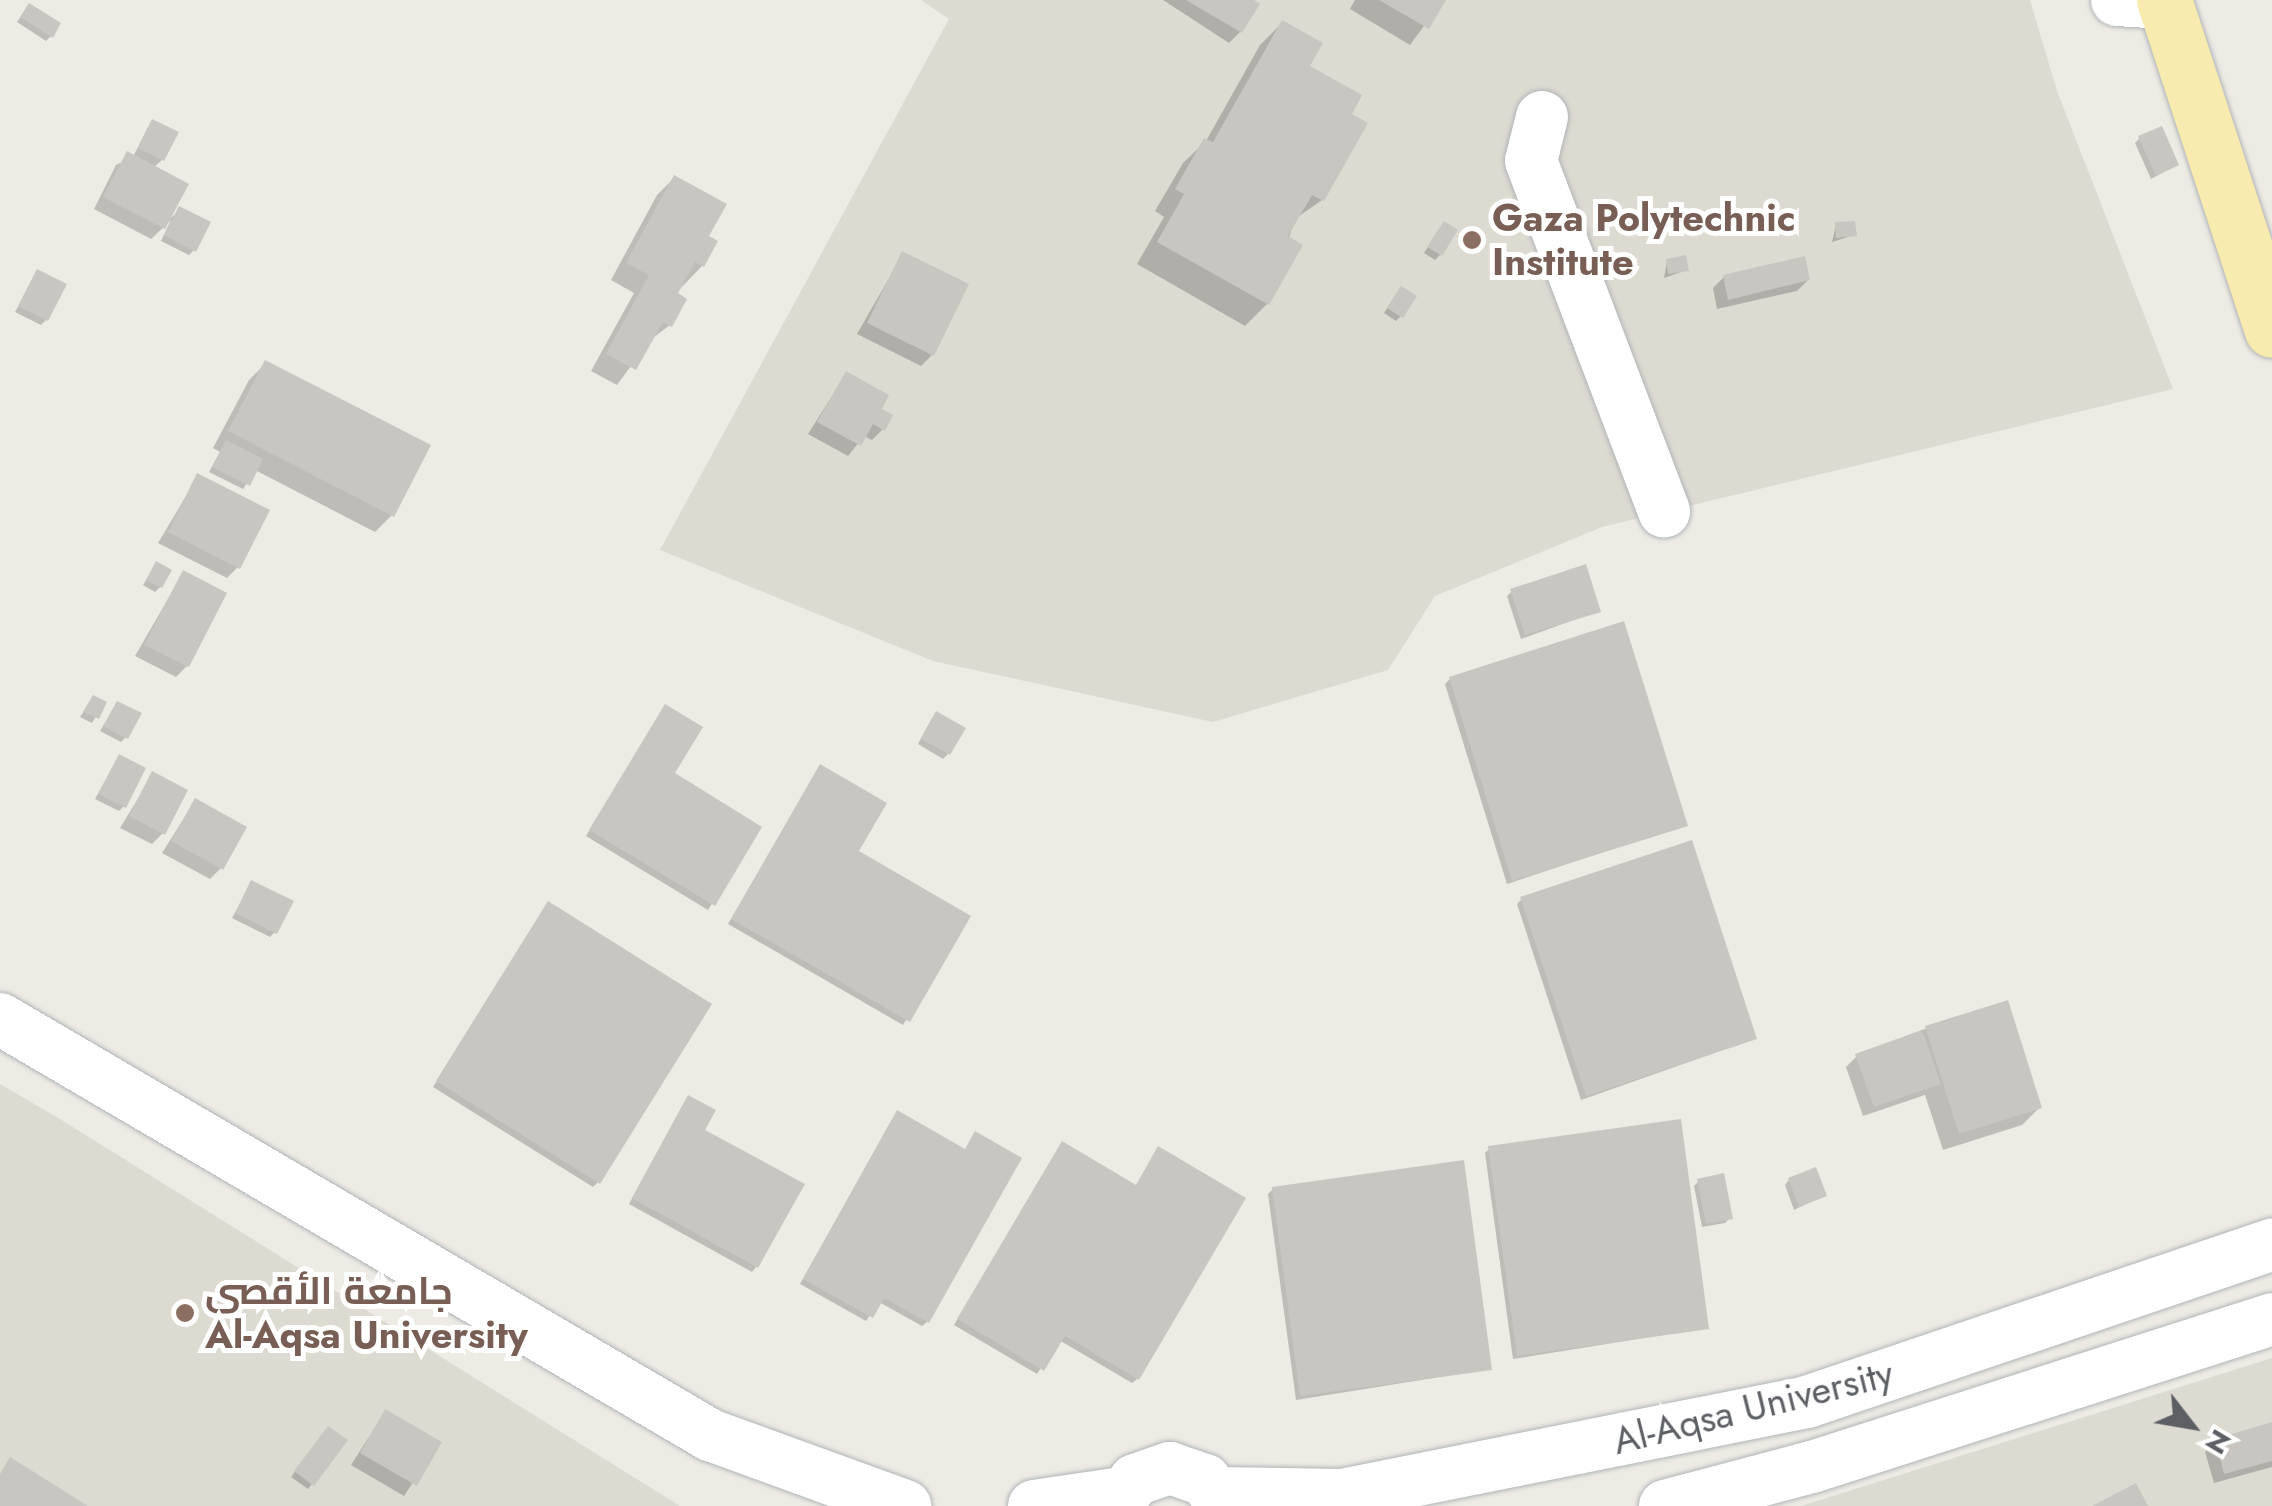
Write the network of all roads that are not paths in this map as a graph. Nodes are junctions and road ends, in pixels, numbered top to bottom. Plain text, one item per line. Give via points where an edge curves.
1 (2148, 1) edge
2 (1542, 117) dead end
3 (2272, 330) edge
4 (1664, 512) dead end
5 (0, 1019) edge
6 (2272, 1245) edge
7 (2272, 1318) edge
8 (1119, 1500) edge
9 (1221, 1500) edge
10 (905, 1506) edge
11 (1034, 1506) edge
12 (1665, 1506) edge

1 - 3 main road
2 - 4 lane via 1531,160
5 - 10 lane via 710,1434
6 - 9 lane, Al-Aqsa University via 1807,1402 1342,1494
7 - 12 lane, Al-Aqsa University via 1812,1468
8 - 9 lane via 1152,1471 1170,1468 1205,1480
8 - 11 lane

